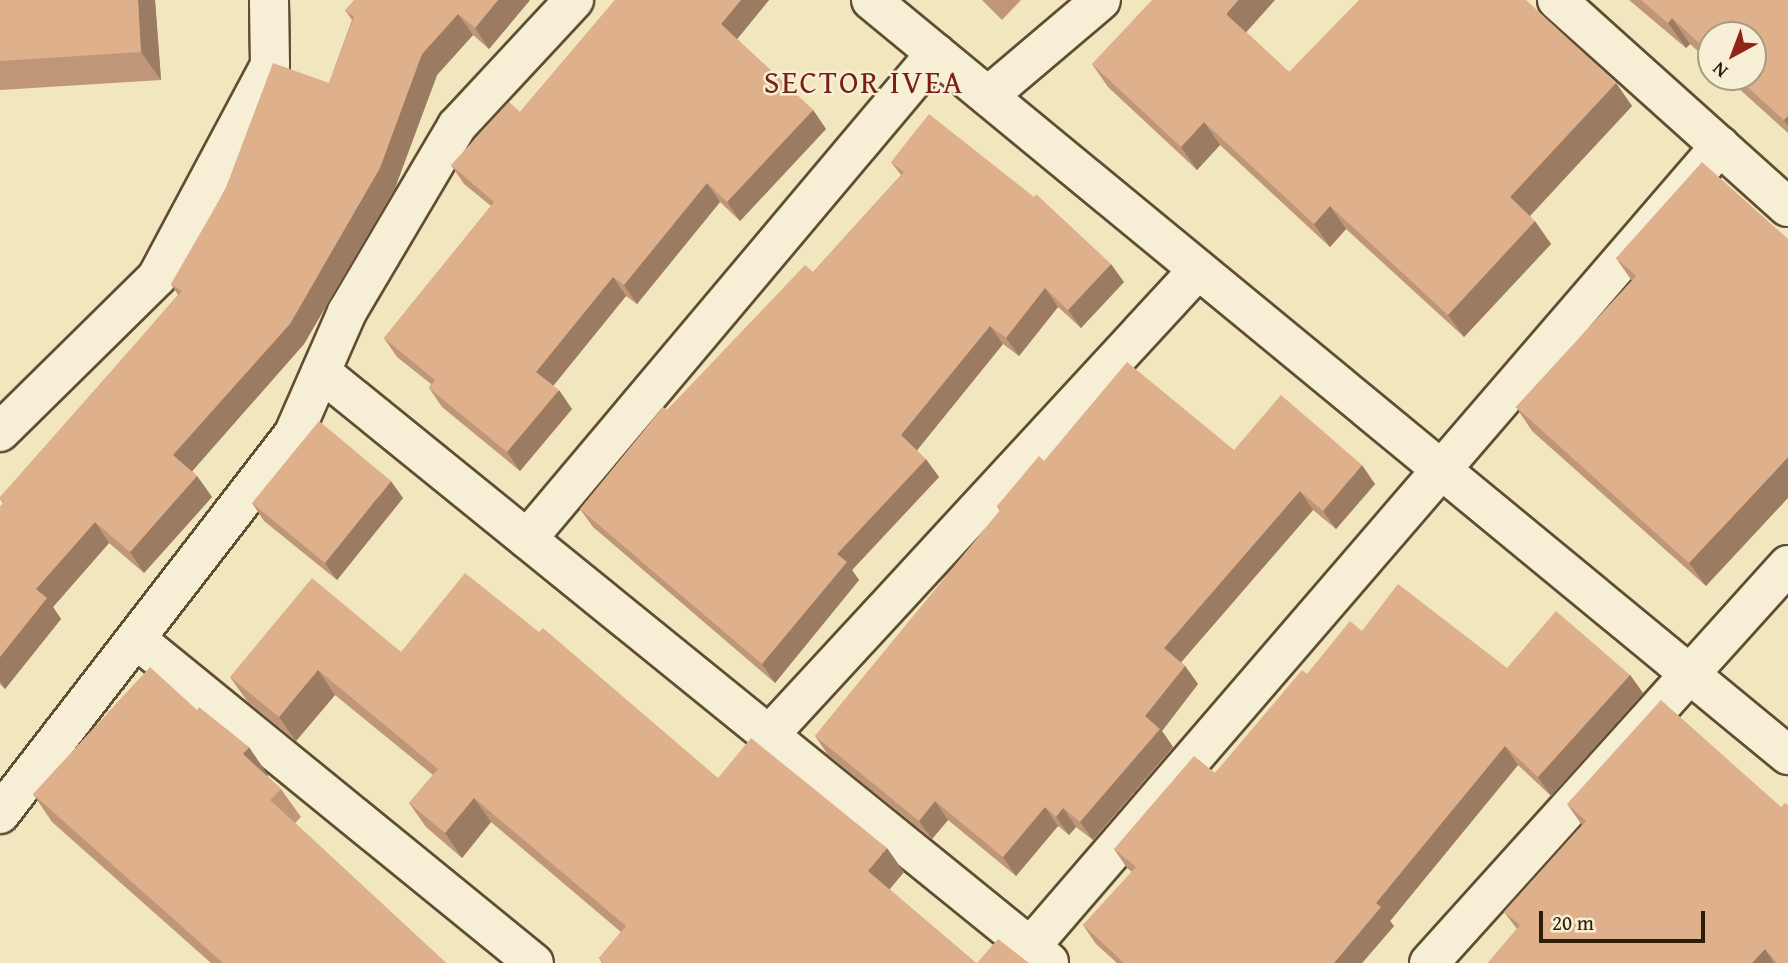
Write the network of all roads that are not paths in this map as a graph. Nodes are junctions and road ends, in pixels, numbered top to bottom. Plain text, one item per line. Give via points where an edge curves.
1 (269, 0) edge
2 (574, 0) edge
3 (871, 0) edge
4 (1101, 0) edge
5 (1557, 0) edge
6 (936, 53) junction
7 (988, 96) junction
8 (1720, 146) junction
9 (1788, 207) edge
10 (1198, 270) junction
11 (321, 372) junction
12 (0, 432) edge
13 (1441, 468) junction
14 (527, 539) junction
15 (1788, 565) edge
16 (136, 639) junction
17 (1691, 677) junction
18 (769, 735) junction
19 (1788, 755) edge
20 (0, 814) edge
21 (1041, 955) edge
22 (534, 963) edge
23 (1429, 963) edge

1 - 12 street via 270,65 157,276
2 - 11 street via 457,126 347,312
3 - 6 street
4 - 7 street
5 - 8 street
6 - 7 street
6 - 14 street
7 - 10 street
8 - 9 street
8 - 13 street
10 - 13 street
10 - 18 street
11 - 14 street
11 - 16 street via 294,433
13 - 17 street
13 - 21 street
14 - 18 street
15 - 17 street
16 - 20 street
16 - 22 street
17 - 19 street
17 - 23 street
18 - 21 street

